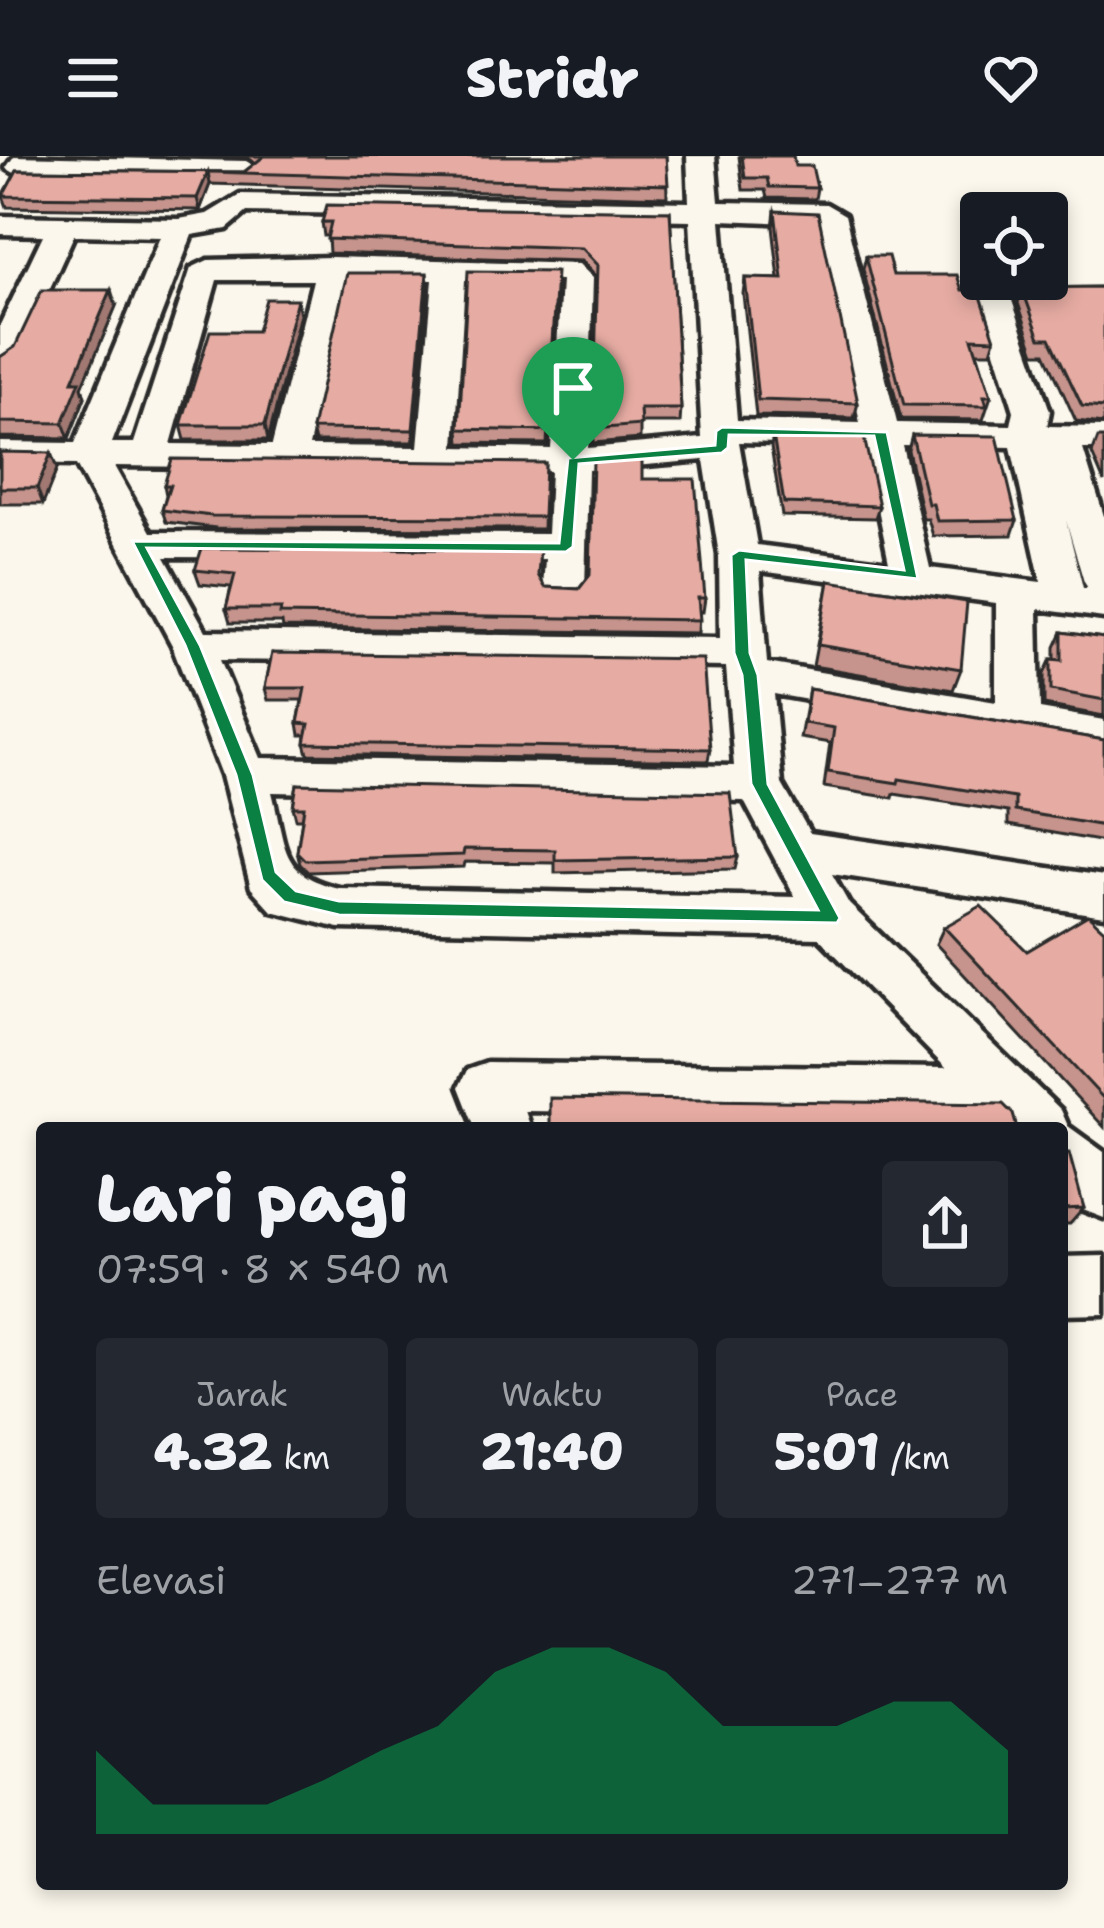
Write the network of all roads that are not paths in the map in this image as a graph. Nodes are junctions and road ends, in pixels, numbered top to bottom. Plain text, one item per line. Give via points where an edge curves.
1 (28, 156) edge
2 (701, 156) edge
3 (136, 162) edge
4 (249, 163) edge
5 (240, 203) junction
6 (702, 207) junction
7 (0, 225) edge
8 (63, 226) junction
9 (179, 228) junction
10 (332, 267) junction
11 (450, 270) junction
12 (996, 300) edge
13 (0, 361) edge
14 (1040, 428) junction
15 (880, 432) junction
16 (1104, 438) edge
17 (722, 440) junction
18 (0, 453) edge
19 (150, 453) junction
20 (89, 454) junction
21 (288, 455) junction
22 (436, 457) junction
23 (573, 460) junction
24 (137, 544) junction
25 (566, 547) junction
26 (739, 555) junction
27 (912, 576) junction
28 (1104, 582) edge
29 (564, 589) edge
30 (1017, 589) junction
31 (1084, 601) edge
32 (193, 645) junction
33 (746, 664) junction
34 (1018, 721) junction
35 (1104, 736) edge
36 (245, 775) junction
37 (759, 784) junction
38 (791, 849) junction
39 (1103, 897) edge
40 (831, 918) junction
41 (1024, 1110) edge
42 (501, 1122) edge
43 (1068, 1155) edge
44 (1104, 1191) edge
45 (1104, 1285) edge
46 (1068, 1286) edge

1 - 3 street via 21,168
2 - 6 street
3 - 4 street
4 - 5 street
5 - 6 street
5 - 9 street via 216,222
6 - 15 street via 832,217
6 - 17 street
7 - 8 street
8 - 9 street
8 - 13 street
9 - 20 street
10 - 11 street
10 - 19 street via 218,268 202,275
10 - 21 street
11 - 22 street
11 - 23 street via 576,275
12 - 14 street
14 - 15 street
14 - 16 street
14 - 28 street
14 - 31 street
15 - 17 street
15 - 27 street
17 - 23 street
17 - 26 street
18 - 20 street
19 - 20 street
19 - 21 street
20 - 24 street
21 - 22 street
22 - 23 street
23 - 25 street
24 - 25 street
24 - 32 street
25 - 29 street
26 - 27 street
26 - 33 street
27 - 30 street
30 - 31 street
30 - 34 street
32 - 33 street
32 - 36 street
33 - 34 street
33 - 37 street
34 - 35 street
36 - 37 street
36 - 40 street via 268,875 303,902
37 - 38 street
38 - 39 street
38 - 40 street
40 - 41 street
41 - 42 street via 487,1088
43 - 44 street
45 - 46 street

